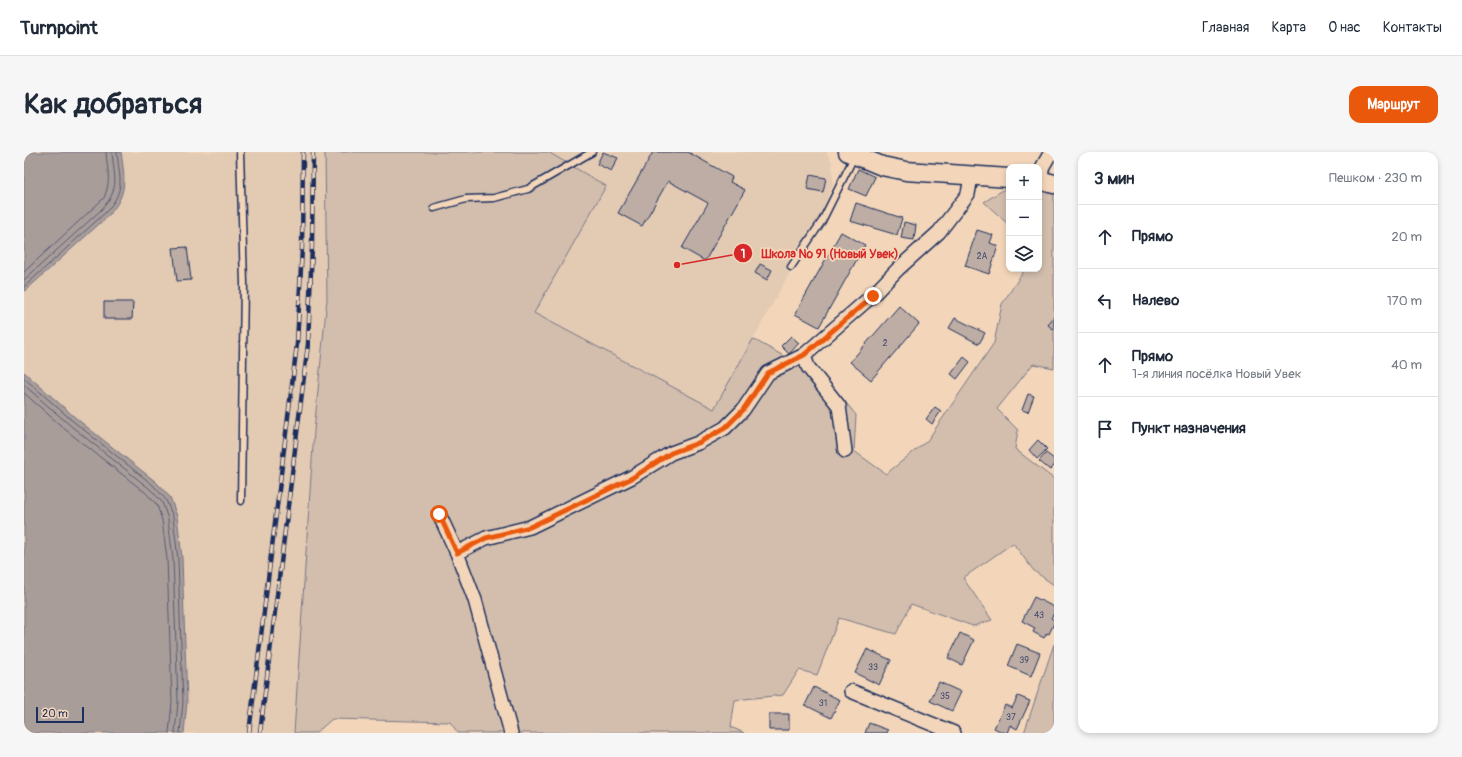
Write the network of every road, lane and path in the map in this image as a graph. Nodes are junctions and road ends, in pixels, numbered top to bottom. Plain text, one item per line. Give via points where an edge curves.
1 (240, 152) edge
2 (592, 152) edge
3 (1051, 152) edge
4 (853, 153) edge
5 (971, 177) junction
6 (1006, 178) edge
7 (1044, 181) edge
8 (434, 208) dead end
9 (791, 267) dead end
10 (804, 355) junction
11 (845, 450) dead end
12 (241, 501) dead end
13 (439, 514) dead end
14 (457, 553) junction
15 (851, 691) dead end
16 (511, 733) edge
17 (954, 733) edge

1 - 12 lane via 244,283
2 - 8 lane via 528,188 494,198 466,199
3 - 7 street via 1043,166
4 - 5 street via 882,166 906,171
4 - 9 lane via 822,221
5 - 6 street
5 - 10 street via 968,194 939,232 873,296
10 - 11 street via 808,367 839,406
10 - 14 street via 768,373 743,410 725,428 698,443 671,453 632,478 530,527 486,538
13 - 14 street
14 - 16 street via 475,600
15 - 17 street

